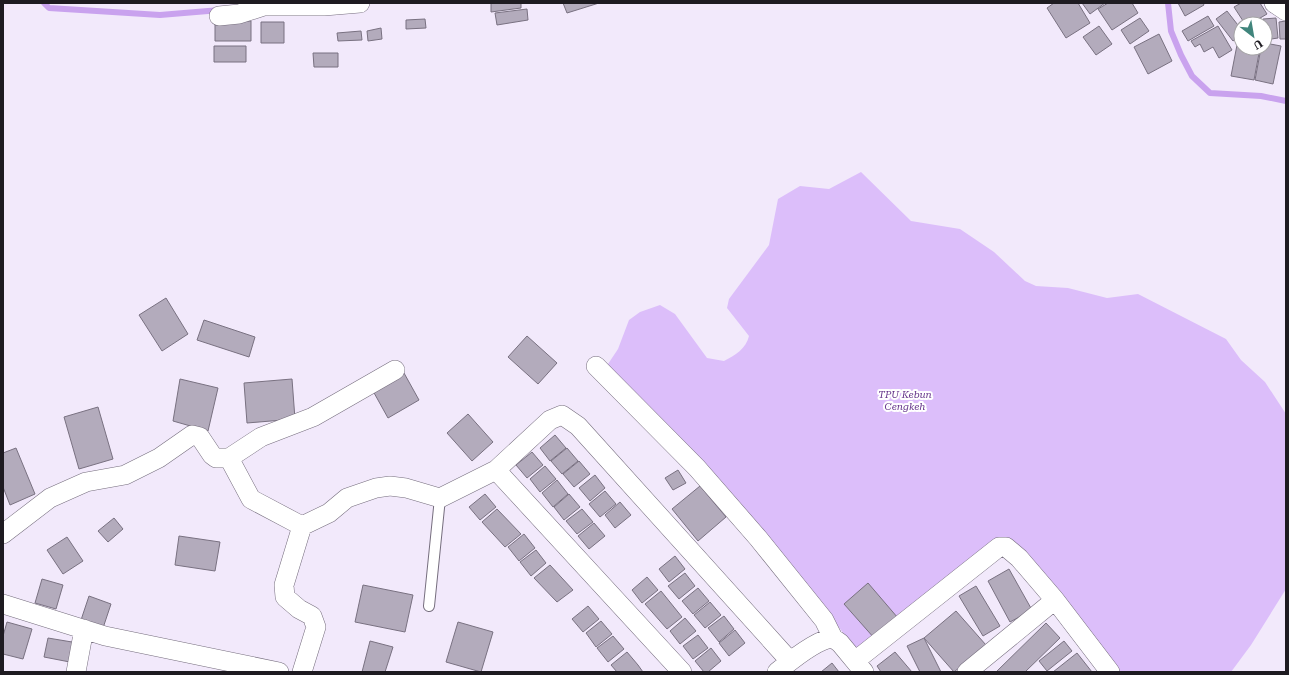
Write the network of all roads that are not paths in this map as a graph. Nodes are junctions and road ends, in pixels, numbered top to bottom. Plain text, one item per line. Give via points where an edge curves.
1 (360, 3) edge
2 (1274, 3) edge
3 (1286, 11) edge
4 (219, 16) dead end
5 (596, 366) dead end
6 (395, 370) dead end
7 (229, 458) junction
8 (496, 470) junction
9 (440, 498) junction
10 (302, 526) junction
11 (3, 534) edge
12 (1054, 600) junction
13 (3, 604) edge
14 (429, 606) dead end
15 (84, 629) junction
16 (833, 638) junction
17 (859, 666) edge
18 (783, 667) edge
19 (76, 672) edge
20 (279, 672) edge
21 (302, 672) edge
22 (682, 672) edge
23 (966, 672) edge
24 (1110, 672) edge

1 - 4 street via 264,6 239,14
2 - 3 street
5 - 16 street via 702,474 758,538 824,620
6 - 7 street via 313,417 261,437
7 - 10 street via 251,499
7 - 11 street via 216,458 200,437 192,436 125,475 86,482 50,498
8 - 9 street
8 - 18 street via 550,420 562,415 571,420
8 - 22 street
9 - 10 street via 406,488 376,488 347,498 329,513
9 - 14 lane
10 - 21 street via 284,585 285,597 312,616 316,627
12 - 17 street via 1012,551 1006,547 999,547
12 - 23 street
12 - 24 street
13 - 15 street
15 - 19 street
15 - 20 street via 105,636
16 - 17 street
16 - 18 street via 824,640

